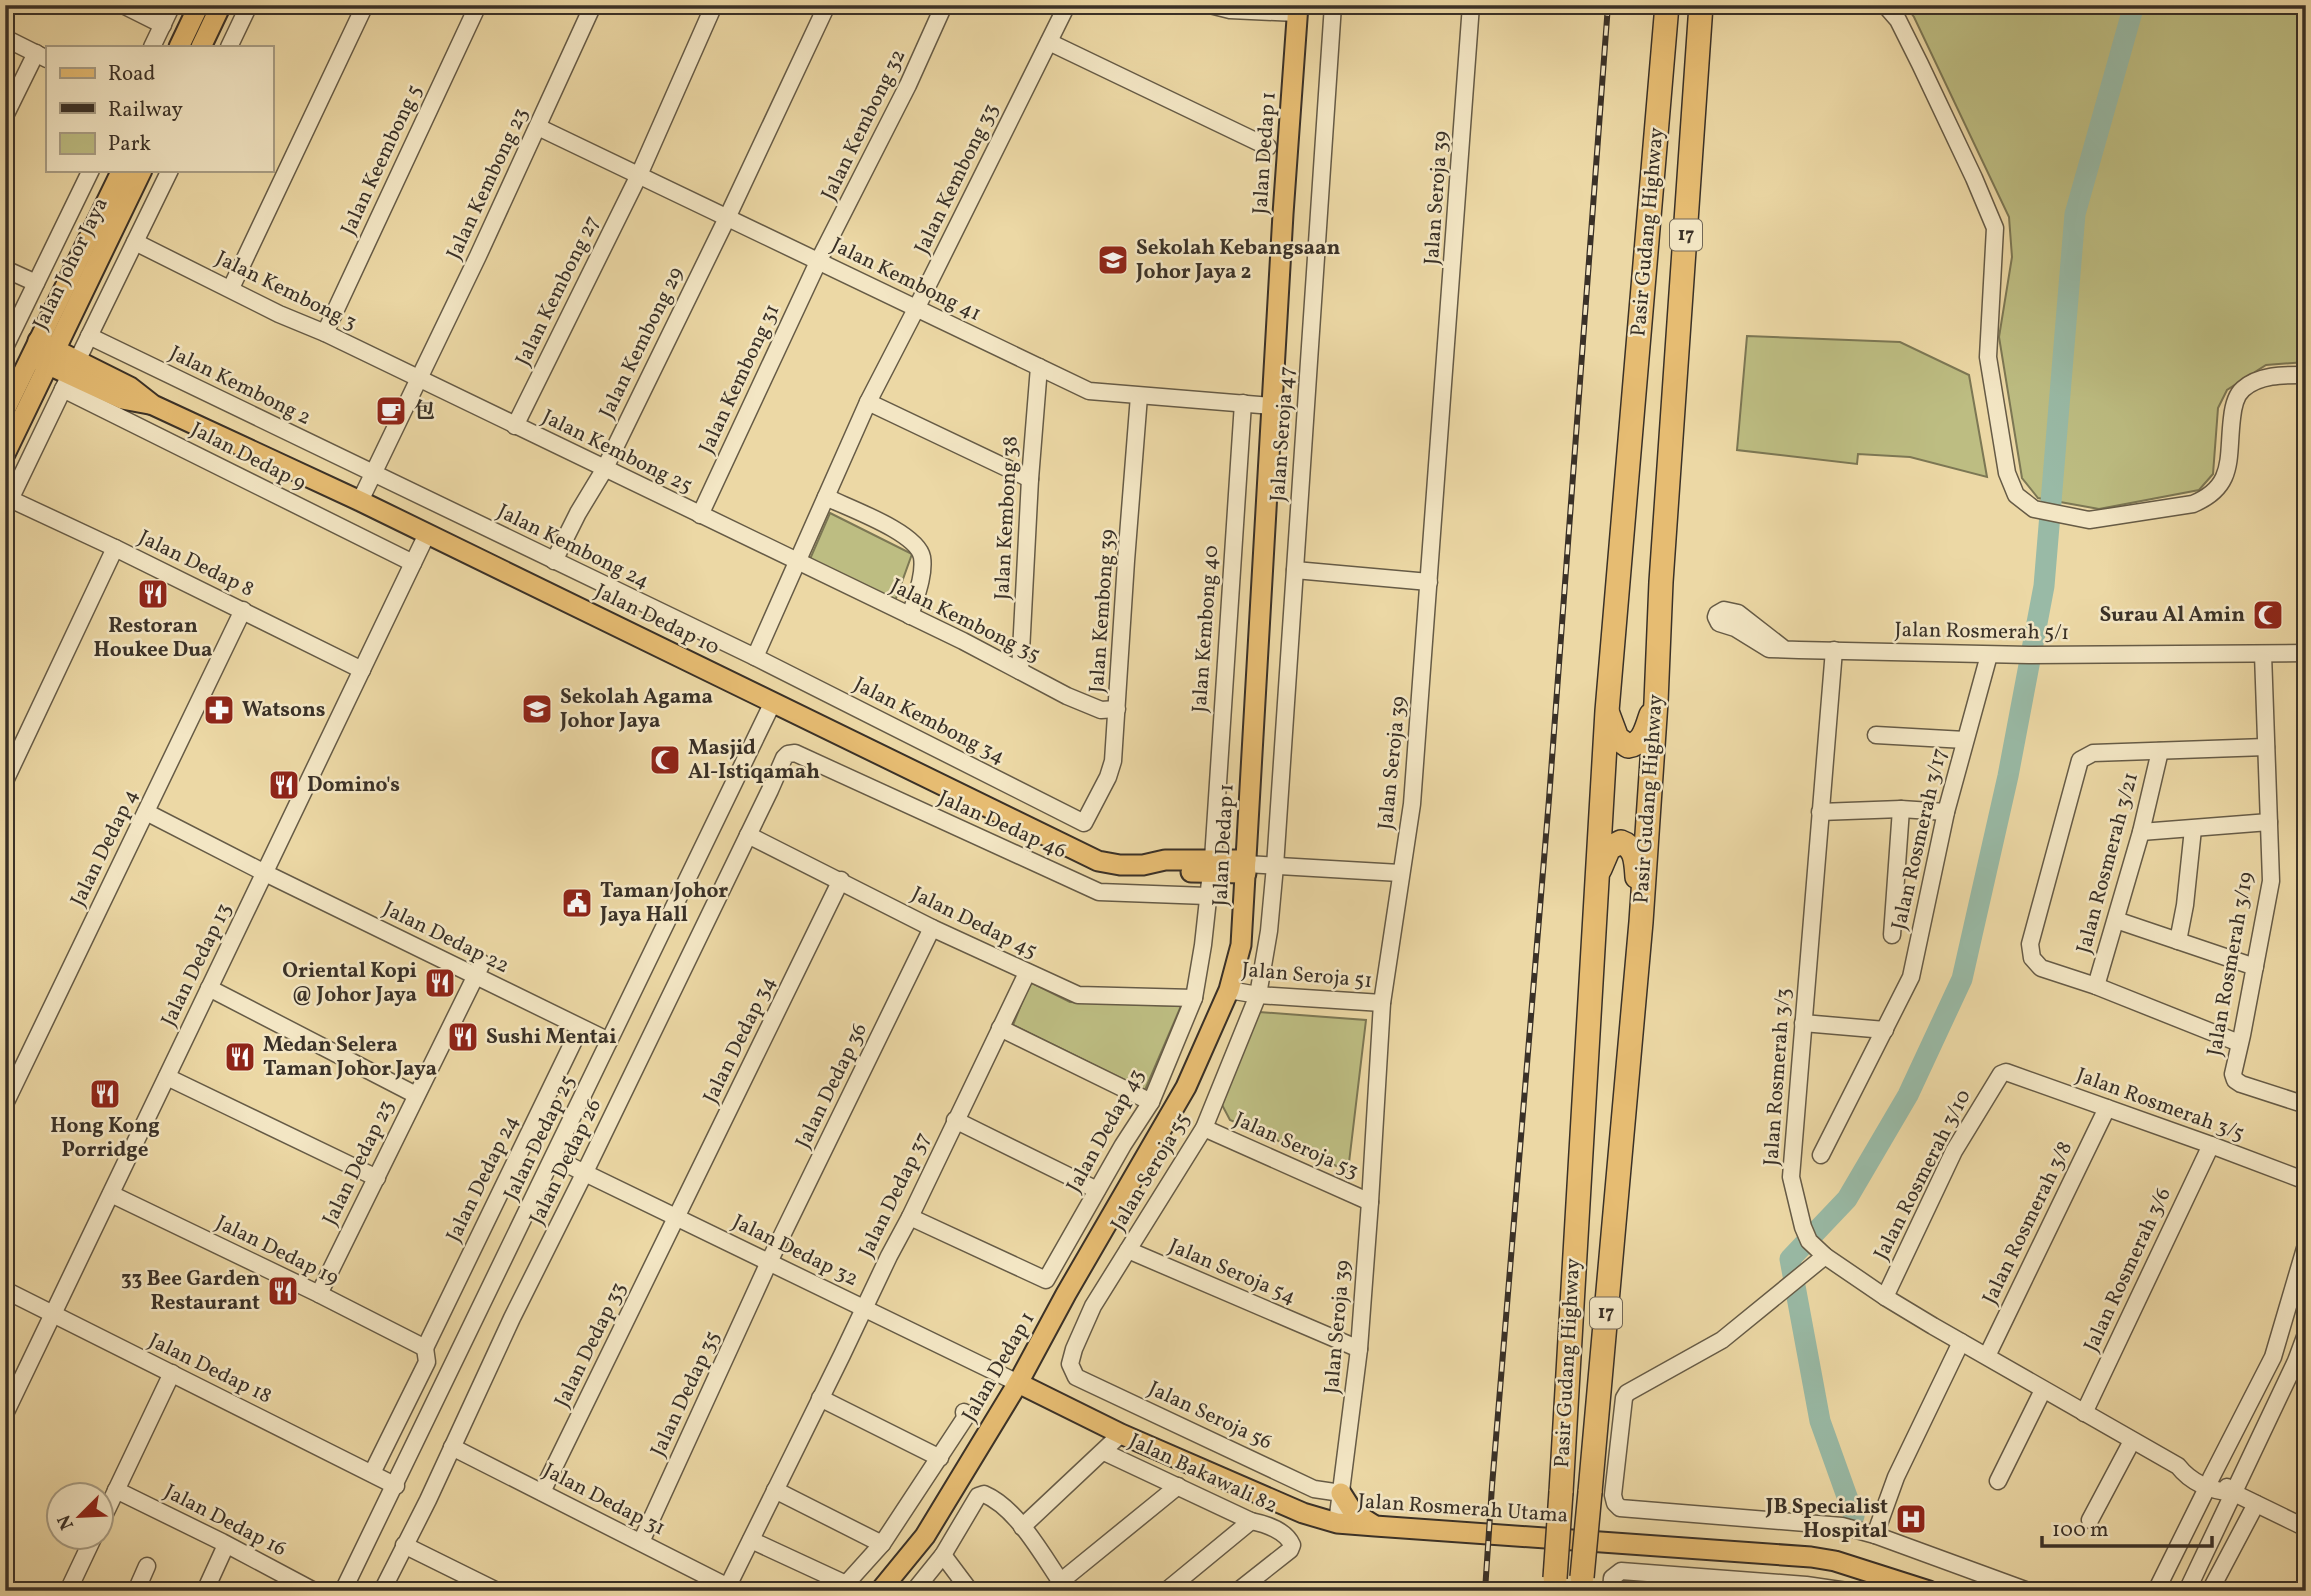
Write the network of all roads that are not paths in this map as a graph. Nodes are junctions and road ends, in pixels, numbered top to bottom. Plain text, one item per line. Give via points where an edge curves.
1 (123, 5) edge
2 (172, 5) edge
3 (199, 5) edge
4 (221, 5) edge
5 (249, 5) edge
6 (365, 5) edge
7 (478, 5) edge
8 (593, 5) edge
9 (714, 5) edge
10 (827, 5) edge
11 (944, 5) edge
12 (1067, 5) edge
13 (1210, 5) edge
14 (1333, 5) edge
15 (1471, 5) edge
16 (1667, 5) edge
17 (1701, 5) edge
18 (1885, 5) edge
19 (1298, 9) edge
20 (163, 25) junction
21 (5, 38) edge
22 (1049, 42) junction
23 (152, 46) edge
24 (179, 46) edge
25 (201, 46) edge
26 (229, 46) edge
27 (42, 56) edge
28 (5, 116) edge
29 (538, 127) junction
30 (1268, 148) dead end
31 (90, 172) edge
32 (120, 172) edge
33 (141, 172) edge
34 (169, 172) edge
35 (639, 175) junction
36 (727, 218) junction
37 (135, 242) junction
38 (818, 262) junction
39 (5, 269) edge
40 (36, 283) junction
41 (230, 288) junction
42 (916, 309) junction
43 (325, 333) junction
44 (89, 336) junction
45 (5, 346) edge
46 (43, 353) junction
47 (1038, 367) junction
48 (70, 375) junction
49 (2306, 375) edge
50 (419, 379) junction
51 (1139, 396) junction
52 (868, 402) junction
53 (1243, 403) junction
54 (1273, 407) junction
55 (5, 410) edge
56 (515, 426) junction
57 (5, 454) edge
58 (604, 470) junction
59 (373, 474) junction
60 (1030, 479) junction
61 (826, 497) junction
62 (360, 501) junction
63 (8, 504) edge
64 (700, 515) junction
65 (427, 534) junction
66 (115, 548) junction
67 (554, 561) junction
68 (797, 562) junction
69 (413, 563) junction
70 (1295, 570) junction
71 (1429, 582) junction
72 (243, 611) junction
73 (910, 616) junction
74 (1783, 648) dead end
75 (1835, 650) junction
76 (2306, 653) edge
77 (2263, 654) junction
78 (1989, 655) junction
79 (755, 657) junction
80 (362, 670) junction
81 (1020, 671) junction
82 (774, 702) junction
83 (1656, 702) junction
84 (1117, 709) junction
85 (1607, 710) junction
86 (1876, 735) dead end
87 (1965, 740) junction
88 (2266, 747) junction
89 (2160, 751) junction
90 (788, 754) joint
91 (5, 781) edge
92 (1901, 809) junction
93 (146, 812) junction
94 (1820, 812) junction
95 (1946, 812) junction
96 (2269, 822) junction
97 (1084, 823) joint
98 (2193, 829) junction
99 (2141, 832) junction
100 (748, 835) junction
101 (1246, 865) junction
102 (1212, 866) junction
103 (1275, 866) junction
104 (265, 873) junction
105 (1400, 873) junction
106 (841, 880) junction
107 (1596, 881) junction
108 (1207, 896) junction
109 (2116, 920) junction
110 (1641, 922) junction
111 (932, 928) junction
112 (1892, 935) dead end
113 (2178, 941) junction
114 (2255, 967) junction
115 (478, 969) junction
116 (1027, 973) junction
117 (2096, 986) junction
118 (209, 988) junction
119 (1229, 990) junction
120 (1258, 995) junction
121 (1194, 998) junction
122 (1382, 1003) junction
123 (1803, 1023) junction
124 (580, 1027) junction
125 (1000, 1028) junction
126 (1885, 1030) junction
127 (609, 1041) junction
128 (2239, 1043) junction
129 (2001, 1074) joint
130 (167, 1077) junction
131 (416, 1096) junction
132 (1151, 1102) junction
133 (5, 1104) edge
134 (2306, 1105) edge
135 (2107, 1108) junction
136 (955, 1120) junction
137 (1204, 1128) junction
138 (2211, 1144) junction
139 (1821, 1155) dead end
140 (554, 1158) junction
141 (585, 1172) junction
142 (377, 1178) junction
143 (2306, 1181) edge
144 (1097, 1189) junction
145 (111, 1194) junction
146 (1370, 1202) junction
147 (677, 1217) junction
148 (910, 1217) junction
149 (2306, 1245) edge
150 (1128, 1250) junction
151 (1825, 1256) junction
152 (769, 1262) junction
153 (5, 1290) edge
154 (319, 1294) junction
155 (1885, 1297) junction
156 (863, 1308) junction
157 (53, 1314) junction
158 (2306, 1334) edge
159 (1961, 1342) junction
160 (425, 1348) junction
161 (1359, 1349) junction
162 (1987, 1356) junction
163 (1070, 1364) joint
164 (172, 1373) junction
165 (1018, 1383) junction
166 (2043, 1390) junction
167 (820, 1398) junction
168 (964, 1412) dead end
169 (2084, 1413) junction
170 (5, 1414) edge
171 (1121, 1434) junction
172 (2132, 1441) junction
173 (452, 1447) junction
174 (1104, 1452) junction
175 (940, 1458) junction
176 (372, 1473) junction
177 (1998, 1480) dead end
178 (2209, 1483) junction
179 (396, 1486) junction
180 (1178, 1486) junction
181 (116, 1490) joint
182 (775, 1490) junction
183 (542, 1492) junction
184 (1341, 1493) junction
185 (2234, 1493) junction
186 (2256, 1504) junction
187 (2090, 1520) dead end
188 (1251, 1521) junction
189 (1337, 1523) junction
190 (1375, 1526) junction
191 (1022, 1527) junction
192 (2306, 1528) edge
193 (1875, 1535) junction
194 (751, 1540) junction
195 (641, 1542) junction
196 (882, 1544) junction
197 (226, 1545) junction
198 (404, 1545) junction
199 (87, 1550) edge
200 (943, 1555) junction
201 (147, 1566) dead end
202 (1554, 1584) edge
203 (1581, 1584) edge
204 (1064, 1586) edge
205 (1907, 1587) edge
206 (1805, 1588) edge
207 (732, 1589) edge
208 (68, 1591) edge
209 (136, 1591) edge
210 (205, 1591) edge
211 (314, 1591) edge
212 (343, 1591) edge
213 (382, 1591) edge
214 (497, 1591) edge
215 (880, 1591) edge
216 (914, 1591) edge
217 (970, 1591) edge
218 (1166, 1591) edge
219 (1238, 1591) edge
220 (1611, 1591) edge
221 (1847, 1591) edge
222 (1929, 1591) edge
223 (2028, 1591) edge
224 (2156, 1591) edge
225 (2187, 1591) edge
226 (2210, 1591) edge

1 - 20 street
2 - 20 street
3 - 24 main road
4 - 25 main road
5 - 26 street
6 - 41 street
7 - 43 street, Jalan Keembong 5
8 - 29 street, Jalan Kembong 23
9 - 35 street
10 - 36 street, Jalan Kembong 29
11 - 38 street, Jalan Kembong 32
12 - 22 street, Jalan Kembong 33
13 - 19 street via 1230,10
14 - 70 street, Jalan Seroja 47
15 - 71 street, Jalan Seroja 39
16 - 85 highway, Pasir Gudang Highway / 17
17 - 83 highway, Pasir Gudang Highway / 17
18 - 49 street via 1898,20 1920,64 1995,228 1988,357 2007,473 2016,495 2034,509 2089,520 2193,504 2218,488 2226,476 2234,404 2243,389 2279,375
19 - 54 main road, Jalan Dedap 1
20 - 23 street
21 - 27 street
22 - 30 street
22 - 42 street, Jalan Kembong 33
27 - 28 street
29 - 35 street, Jalan Kembong 41
29 - 50 street, Jalan Kembong 23
31 - 40 street
32 - 46 main road, Jalan Johor Jaya
33 - 46 main road, Jalan Johor Jaya
34 - 37 street
35 - 36 street, Jalan Kembong 41
35 - 56 street, Jalan Kembong 27
36 - 38 street, Jalan Kembong 41
36 - 58 street, Jalan Kembong 29
37 - 41 street, Jalan Kembong 3
37 - 44 street
38 - 42 street, Jalan Kembong 41
38 - 64 street, Jalan Kembong 31
39 - 40 street
40 - 45 street
41 - 43 street, Jalan Kembong 3
42 - 47 street, Jalan Kembong 41
42 - 52 street, Jalan Kembong 33
43 - 50 street, Jalan Kembong 3
44 - 48 street
44 - 59 street, Jalan Kembong 2
46 - 48 main road, Jalan Dedap 10
46 - 55 main road, Jalan Johor Jaya
46 - 57 main road, Jalan Johor Jaya
47 - 51 street, Jalan Kembong 41 via 1088,391
47 - 60 street, Jalan Kembong 38
48 - 62 main road, Jalan Dedap 10 via 122,399 153,405
48 - 63 street
48 - 69 street, Jalan Dedap 9
50 - 56 street, Jalan Kembong 25
50 - 59 street, Jalan Kembong 23
51 - 53 street, Jalan Kembong 41
51 - 84 street, Jalan Kembong 39
52 - 60 street
52 - 61 street, Jalan Kembong 33
53 - 54 street, Jalan Kembong 41
53 - 102 street, Jalan Kembong 40
54 - 101 main road, Jalan Dedap 1
56 - 58 street, Jalan Kembong 25
58 - 64 street, Jalan Kembong 25
58 - 67 street, Jalan Kembong 29
59 - 62 street, Jalan Kembong 23
59 - 67 street, Jalan Kembong 24
60 - 81 street, Jalan Kembong 38
61 - 68 street, Jalan Kembong 33
61 - 73 street via 903,534 917,547 922,569
62 - 65 main road, Jalan Dedap 10
63 - 66 street, Jalan Dedap 8
64 - 68 street, Jalan Kembong 25
65 - 69 street, Jalan Dedap 13
65 - 82 main road, Jalan Dedap 10
66 - 72 street, Jalan Dedap 8
66 - 91 street
67 - 79 street, Jalan Kembong 24
68 - 73 street, Jalan Kembong 35
68 - 79 street, Jalan Kembong 33
69 - 80 street, Jalan Dedap 13
70 - 71 street
70 - 103 street, Jalan Seroja 47
71 - 105 street, Jalan Seroja 39 via 1412,804
72 - 80 street, Jalan Dedap 8
72 - 93 street, Jalan Dedap 4
73 - 81 street, Jalan Kembong 35
74 - 75 street, Jalan Rosmerah 5/1
75 - 78 street, Jalan Rosmerah 5/1
75 - 94 street, Jalan Rosmerah 3/3
76 - 77 street, Jalan Rosmerah 5/1
77 - 78 street, Jalan Rosmerah 5/1
77 - 88 street, Jalan Rosmerah 3/19
78 - 87 street, Jalan Rosmerah 3/17
79 - 97 street, Jalan Kembong 34
80 - 104 street, Jalan Dedap 13
81 - 84 street, Jalan Kembong 35 via 1101,710
82 - 102 main road, Jalan Dedap 10 via 1098,860 1166,872
82 - 127 street, Jalan Dedap 25
83 - 85 highway via 1635,745 1617,738
83 - 110 highway, Pasir Gudang Highway / 17
84 - 97 street, Jalan Kembong 39 via 1113,761
85 - 107 highway, Pasir Gudang Highway / 17
86 - 87 street
87 - 95 street, Jalan Rosmerah 3/17
88 - 89 street
88 - 96 street, Jalan Rosmerah 3/19
89 - 99 street, Jalan Rosmerah 3/21
89 - 117 street via 2093,753 2077,766 2030,951 2041,968
90 - 100 street, Jalan Dedap 26
90 - 108 street, Jalan Dedap 46 via 795,753 1099,892
92 - 94 street
92 - 95 street
92 - 112 street
93 - 104 street, Jalan Dedap 22
93 - 133 street, Jalan Dedap 4
94 - 123 street, Jalan Rosmerah 3/3
95 - 126 street, Jalan Rosmerah 3/17 via 1911,977
96 - 98 street
96 - 114 street, Jalan Rosmerah 3/19 via 2270,881
98 - 99 street
98 - 113 street
99 - 109 street, Jalan Rosmerah 3/21
100 - 106 street, Jalan Dedap 45
100 - 141 street, Jalan Dedap 26
101 - 102 main road, Jalan Dedap 10
101 - 103 street
101 - 119 main road, Jalan Dedap 1 via 1241,945
102 - 108 street, Jalan Dedap 43
103 - 105 street
103 - 120 street, Jalan Seroja 55
104 - 115 street, Jalan Dedap 22
104 - 118 street, Jalan Dedap 13
105 - 122 street, Jalan Seroja 39
106 - 111 street, Jalan Dedap 45
106 - 147 street, Jalan Dedap 34
107 - 110 highway via 1609,848 1627,844 1635,860
107 - 202 highway, Pasir Gudang Highway / 17, bridge
108 - 121 street, Jalan Dedap 43
109 - 113 street
109 - 117 street, Jalan Rosmerah 3/21
110 - 203 highway, Pasir Gudang Highway / 17, bridge
111 - 116 street, Jalan Dedap 45
111 - 152 street, Jalan Dedap 36
113 - 114 street
114 - 128 street, Jalan Rosmerah 3/19
115 - 124 street, Jalan Dedap 22
115 - 131 street, Jalan Dedap 23
116 - 121 street, Jalan Dedap 45 via 1078,995
116 - 125 street, Jalan Dedap 37
117 - 128 street
118 - 130 street, Jalan Dedap 13
118 - 131 street
119 - 120 street, Jalan Seroja 51
119 - 165 main road, Jalan Dedap 1 via 1186,1087
120 - 122 street, Jalan Seroja 51
120 - 137 street, Jalan Seroja 55
121 - 132 street, Jalan Dedap 43
122 - 146 street, Jalan Seroja 39
123 - 126 street
123 - 151 street, Jalan Rosmerah 3/3 via 1791,1177 1806,1234
124 - 127 street, Jalan Dedap 22
124 - 160 street, Jalan Dedap 24
125 - 132 street
125 - 136 street, Jalan Dedap 37
126 - 139 street, Jalan Rosmerah 3/17
127 - 140 street, Jalan Dedap 25
128 - 134 street, Jalan Rosmerah 3/19 via 2235,1080
129 - 135 street, Jalan Rosmerah 3/5
129 - 155 street, Jalan Rosmerah 3/10 via 1954,1151
130 - 142 street
130 - 145 street, Jalan Dedap 13
131 - 142 street, Jalan Dedap 23
132 - 144 street, Jalan Dedap 43
135 - 138 street, Jalan Rosmerah 3/5
135 - 162 street, Jalan Rosmerah 3/8
136 - 144 street
136 - 148 street, Jalan Dedap 37
137 - 146 street, Jalan Seroja 53
137 - 150 street, Jalan Seroja 55
138 - 143 street, Jalan Rosmerah 3/5
138 - 169 street, Jalan Rosmerah 3/6
140 - 141 street, Jalan Dedap 32
140 - 179 street, Jalan Dedap 25
141 - 147 street, Jalan Dedap 32
141 - 173 street, Jalan Dedap 26
142 - 154 street, Jalan Dedap 23
144 - 148 street, Jalan Dedap 43 via 1046,1280
145 - 154 street, Jalan Dedap 19
145 - 157 street, Jalan Dedap 13
146 - 161 street, Jalan Seroja 39
147 - 152 street, Jalan Dedap 32
147 - 183 street, Jalan Dedap 33
148 - 156 street, Jalan Dedap 37
149 - 178 street via 2273,1357
150 - 161 street, Jalan Seroja 54
150 - 163 street, Jalan Seroja 55 via 1093,1306
151 - 155 street, Jalan Rosmerah 3/3
151 - 193 street via 1723,1340 1627,1393 1613,1495 1620,1508 1842,1526
152 - 156 street, Jalan Dedap 32
152 - 195 street, Jalan Dedap 35
153 - 157 street, Jalan Dedap 18
154 - 160 street, Jalan Dedap 19
155 - 159 street, Jalan Rosmerah 3/3
156 - 165 street, Jalan Dedap 32
156 - 167 street, Jalan Dedap 37
157 - 164 street, Jalan Dedap 18
157 - 170 street, Jalan Dedap 13
158 - 185 street
159 - 162 street, Jalan Rosmerah 3/3
159 - 193 street via 1896,1477
160 - 176 street, Jalan Dedap 24 via 427,1362
161 - 184 street, Jalan Seroja 39
162 - 166 street, Jalan Rosmerah 3/3
163 - 184 street, Jalan Seroja 56 via 1076,1377 1314,1489
164 - 176 street, Jalan Dedap 18
164 - 181 street
165 - 171 main road, Jalan Rosmerah Utama
165 - 215 main road, Jalan Dedap 1 via 925,1536
166 - 169 street, Jalan Rosmerah 3/3
166 - 177 street
167 - 175 street
167 - 182 street, Jalan Dedap 37
168 - 175 street via 965,1418
169 - 172 street, Jalan Rosmerah 3/3
171 - 174 street
171 - 189 main road, Jalan Rosmerah Utama via 1303,1513
172 - 178 street, Jalan Rosmerah 3/3 via 2178,1466 2186,1477
172 - 187 street
173 - 183 street, Jalan Dedap 31
173 - 198 street, Jalan Dedap 26
174 - 180 street, Jalan Bakawali 82
174 - 191 street
175 - 196 street
176 - 179 street, Jalan Dedap 18
178 - 185 street, Jalan Rosmerah 3/3
178 - 224 street
179 - 212 street, Jalan Dedap 25
180 - 188 street, Jalan Bakawali 82
180 - 204 street
181 - 197 street, Jalan Dedap 16
182 - 194 street, Jalan Dedap 37
182 - 196 street
183 - 195 street, Jalan Dedap 31
184 - 189 street, Jalan Seroja 39
184 - 190 main road via 1353,1512
185 - 186 street, Jalan Rosmerah 3/3
185 - 225 street
186 - 192 street, Jalan Rosmerah 3/3
186 - 226 street
188 - 218 street
188 - 219 street, Jalan Bakawali 82 via 1266,1524 1289,1538 1292,1545
189 - 190 main road, Jalan Rosmerah Utama
190 - 205 main road, Jalan Rosmerah Utama via 1811,1557
191 - 200 street via 998,1500 978,1496
191 - 204 street
193 - 223 street
194 - 196 street via 846,1584
194 - 207 street, Jalan Dedap 37
195 - 207 street, Jalan Dedap 31
197 - 210 street
197 - 211 street, Jalan Dedap 16
198 - 213 street, Jalan Dedap 26
198 - 214 street
199 - 208 street
200 - 216 street
200 - 217 street
201 - 209 street
205 - 222 main road, Jalan Rosmerah Utama
206 - 220 street via 1621,1571 1612,1578
206 - 221 street

